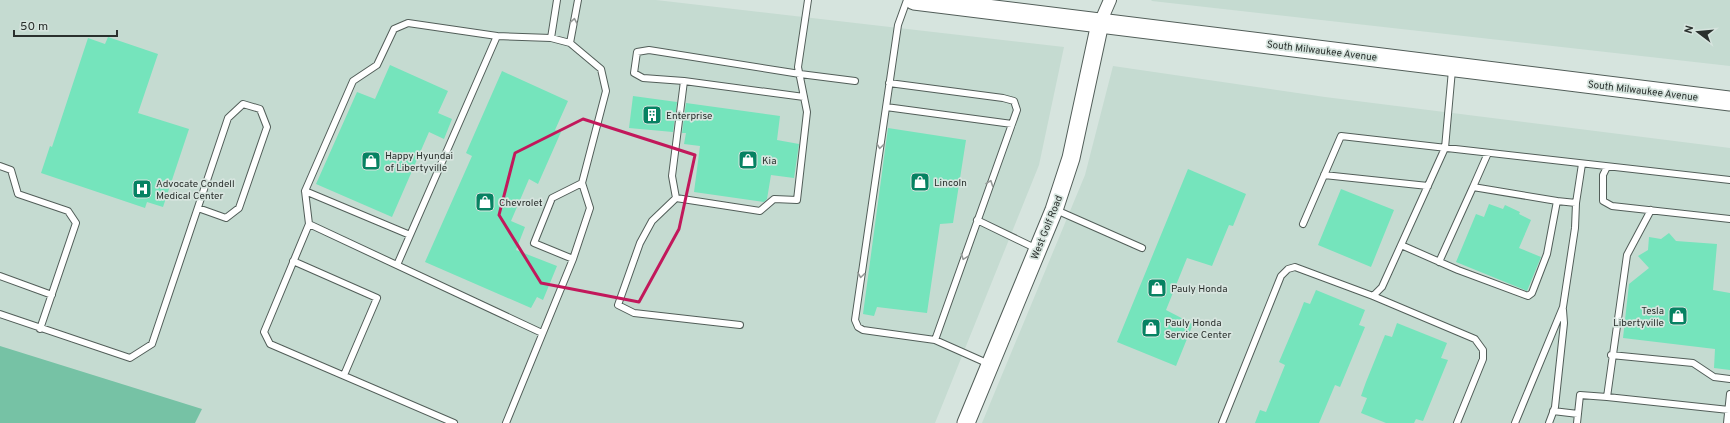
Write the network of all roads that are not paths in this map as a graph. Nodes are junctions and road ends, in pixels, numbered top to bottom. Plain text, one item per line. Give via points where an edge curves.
1 (556, 0) edge
2 (578, 0) edge
3 (808, 0) edge
4 (907, 0) edge
5 (914, 0) edge
6 (1110, 0) edge
7 (1100, 23) junction
8 (497, 36) junction
9 (551, 38) junction
10 (570, 42) junction
11 (1453, 66) junction
12 (800, 74) junction
13 (684, 81) junction
14 (855, 81) dead end
15 (889, 83) junction
16 (804, 97) junction
17 (1730, 101) edge
18 (886, 108) junction
19 (1012, 124) junction
20 (1445, 148) junction
21 (1488, 153) junction
22 (1582, 164) junction
23 (0, 166) edge
24 (1607, 167) junction
25 (1324, 175) junction
26 (1730, 180) edge
27 (582, 183) junction
28 (1428, 186) junction
29 (1473, 187) junction
30 (305, 191) junction
31 (676, 198) junction
32 (1557, 201) junction
33 (1576, 203) junction
34 (198, 208) junction
35 (1054, 210) junction
36 (1651, 210) junction
37 (1730, 219) edge
38 (977, 220) junction
39 (309, 224) junction
40 (1303, 224) dead end
41 (410, 235) junction
42 (1401, 245) junction
43 (1142, 248) dead end
44 (1037, 250) junction
45 (573, 259) junction
46 (293, 261) junction
47 (1439, 262) junction
48 (397, 265) junction
49 (0, 276) edge
50 (52, 295) junction
51 (1374, 296) junction
52 (1563, 307) junction
53 (0, 314) edge
54 (740, 325) dead end
55 (40, 328) junction
56 (542, 333) junction
57 (934, 340) junction
58 (1611, 355) junction
59 (990, 365) junction
60 (344, 375) junction
61 (1730, 379) edge
62 (1730, 394) edge
63 (1606, 397) junction
64 (1729, 410) junction
65 (1554, 411) junction
66 (1578, 414) junction
67 (454, 423) edge
68 (506, 423) edge
69 (966, 423) edge
70 (1222, 423) edge
71 (1457, 423) edge
72 (1515, 423) edge
73 (1549, 423) edge
74 (1577, 423) edge
75 (1727, 423) edge

1 - 9 lane
10 -> 2 lane
3 - 12 lane via 798,67
4 - 15 lane via 898,25
5 - 7 main road, South Milwaukee Avenue
6 - 7 street
7 - 11 main road, South Milwaukee Avenue
7 - 35 street, West Golf Road via 1071,158
8 - 9 lane
8 - 30 lane via 408,23 394,29 377,65 353,81
8 - 41 lane
9 - 10 lane
10 - 27 lane via 601,69 606,91
11 - 17 main road, South Milwaukee Avenue
11 - 20 lane
12 - 13 lane via 649,50 637,52 634,73 643,78
12 - 14 lane
12 - 16 lane
13 - 16 lane
13 - 31 lane via 672,176
15 - 18 lane
15 - 19 lane via 1014,101 1017,110
16 - 31 lane via 807,112 796,200 774,199 760,211
18 - 19 lane
18 -> 57 lane via 855,320 858,327 863,330
38 -> 19 lane
20 - 21 lane
20 - 25 lane via 1341,136
20 - 28 lane
21 - 22 lane
21 - 29 lane
22 - 24 lane
22 - 33 lane
23 - 50 lane via 11,170 18,194 68,211 76,223
24 - 26 lane
24 - 36 lane via 1603,175 1603,201 1612,206
25 - 28 lane
25 - 40 lane
27 - 45 lane via 590,208
27 - 45 lane via 552,198 534,243
28 - 42 lane
29 - 32 lane
29 - 47 lane
30 - 39 lane
30 - 41 lane
31 - 54 lane via 652,221 618,305 634,312
32 - 33 lane
32 - 47 lane via 1547,254 1532,293 1528,296
33 - 52 lane via 1575,228
34 - 34 lane via 228,118 243,104 260,109 267,127 239,208 226,218
34 - 55 lane via 152,344 130,358
35 - 43 lane
35 - 44 street, West Golf Road
36 - 37 lane
36 - 58 lane via 1627,255
38 - 44 lane
38 -> 57 lane
39 - 46 lane
39 - 48 lane
41 - 48 lane
42 - 47 lane
42 - 51 lane via 1382,287
44 - 59 street, West Golf Road
45 - 56 lane
46 - 60 lane via 264,332 270,344
46 - 60 lane via 377,298
48 - 56 lane
49 - 50 lane
50 - 55 lane
51 - 70 lane via 1296,267 1288,269 1281,276
51 - 71 lane via 1475,339 1484,350 1483,359
52 - 65 lane via 1564,323
52 - 72 lane
53 - 55 lane
56 - 68 lane
57 - 59 lane
58 - 61 lane via 1693,363 1714,377
58 - 63 lane
59 - 69 street, West Golf Road
60 - 67 lane
62 - 64 lane
63 - 64 lane
63 - 66 lane via 1580,395
64 - 75 lane
65 - 66 lane
65 - 73 lane
66 - 74 lane

